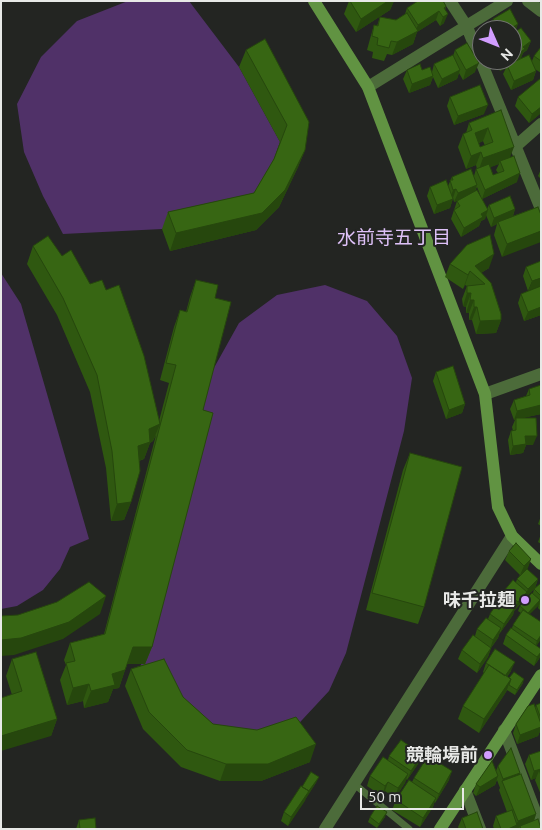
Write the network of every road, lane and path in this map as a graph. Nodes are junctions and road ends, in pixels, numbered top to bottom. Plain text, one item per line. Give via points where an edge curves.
1 (314, 1) edge
2 (450, 1) edge
3 (507, 1) edge
4 (528, 1) edge
5 (541, 11) edge
6 (467, 26) junction
7 (368, 88) junction
8 (541, 124) edge
9 (516, 146) junction
10 (541, 209) edge
11 (541, 374) edge
12 (485, 394) junction
13 (512, 536) junction
14 (541, 564) edge
15 (541, 675) edge
16 (504, 730) junction
17 (353, 783) junction
18 (465, 790) junction
19 (541, 827) edge
20 (324, 829) edge
21 (409, 829) edge
22 (440, 829) edge
23 (480, 829) edge

1 - 7 street
2 - 6 street
3 - 6 street
4 - 5 street
6 - 7 street
6 - 9 street
7 - 12 street
8 - 9 street
9 - 10 street
11 - 12 street
12 - 13 street via 498,507
13 - 14 street
13 - 17 street
15 - 16 street
16 - 18 street
16 - 19 street
17 - 20 street
17 - 21 lane
18 - 22 street
18 - 23 street

